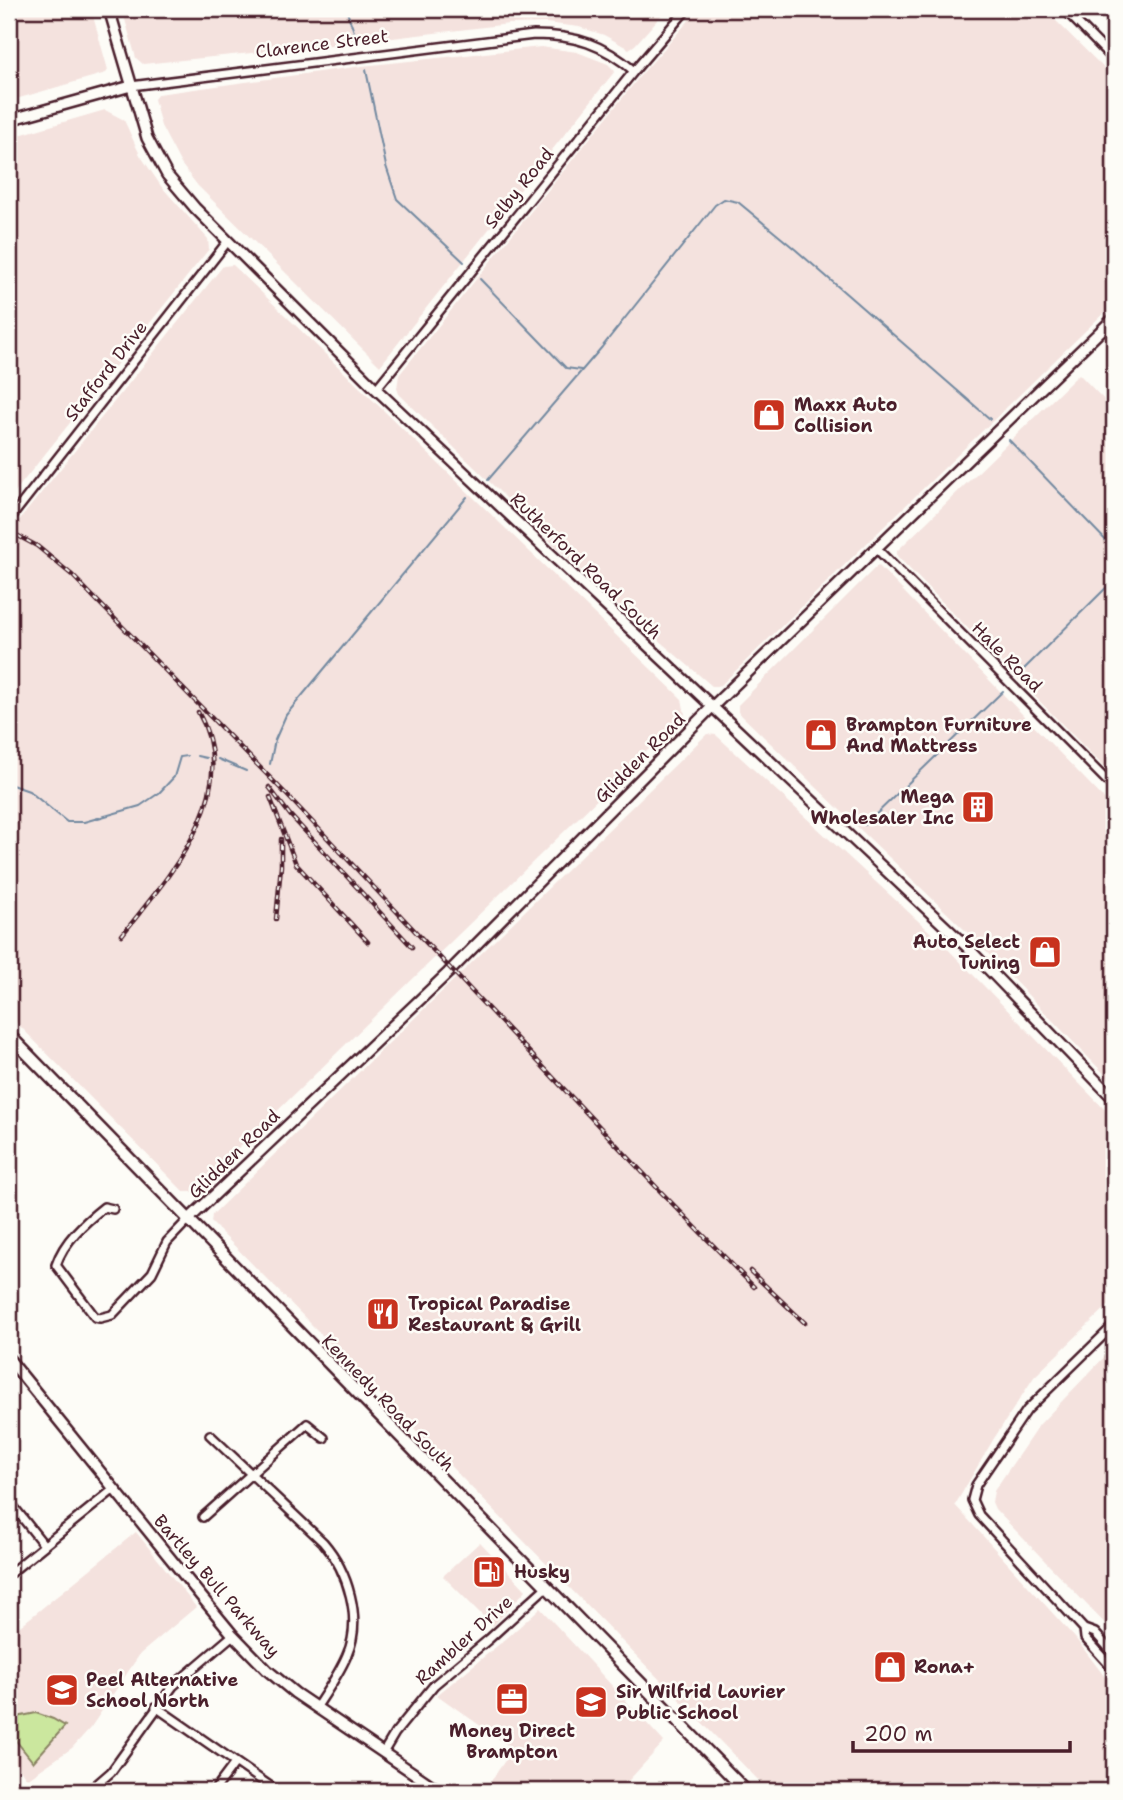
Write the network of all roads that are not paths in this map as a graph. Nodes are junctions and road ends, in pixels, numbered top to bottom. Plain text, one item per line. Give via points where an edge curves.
1 (109, 9) edge
2 (687, 9) edge
3 (1064, 9) edge
4 (1114, 60) edge
5 (634, 71) junction
6 (131, 86) junction
7 (9, 120) edge
8 (228, 242) junction
9 (1114, 318) edge
10 (376, 389) junction
11 (9, 520) edge
12 (877, 549) junction
13 (711, 708) junction
14 (1114, 788) edge
15 (9, 1037) edge
16 (1114, 1100) edge
17 (113, 1209) dead end
18 (187, 1221) junction
19 (1114, 1325) edge
20 (9, 1359) edge
21 (210, 1434) dead end
22 (324, 1438) dead end
23 (251, 1473) junction
24 (114, 1489) junction
25 (9, 1502) edge
26 (203, 1517) dead end
27 (44, 1545) junction
28 (9, 1574) edge
29 (545, 1588) junction
30 (1084, 1629) junction
31 (233, 1635) junction
32 (1114, 1654) edge
33 (1114, 1670) edge
34 (156, 1707) junction
35 (316, 1708) junction
36 (383, 1753) junction
37 (235, 1763) junction
38 (89, 1791) edge
39 (214, 1791) edge
40 (277, 1791) edge
41 (440, 1791) edge
42 (746, 1791) edge

1 - 6 street, Rutherford Road South
2 - 5 street, Selby Road
3 - 4 street
5 - 6 street, Clarence Street via 591,43 534,35
5 - 10 street, Selby Road
6 - 7 street, Clarence Street
6 - 8 street, Rutherford Road South via 147,138 167,176
8 - 10 street, Rutherford Road South
8 - 11 street, Stafford Drive
9 - 12 street, Glidden Road
10 - 13 street, Rutherford Road South
12 - 13 street, Glidden Road
12 - 14 street, Hale Road
13 - 16 street, Rutherford Road South via 968,948
13 - 18 street, Glidden Road via 452,970
15 - 18 main road, Kennedy Road South
17 - 18 street via 104,1208 87,1221 60,1252 57,1265 100,1318 112,1315 152,1273 167,1242
18 - 29 main road, Kennedy Road South
19 - 30 street via 1027,1410 973,1492 979,1515
20 - 24 street, Bartley Bull Parkway
21 - 23 street
22 - 23 street via 307,1424
23 - 26 street
23 - 35 street via 332,1552 351,1594 351,1644
24 - 27 street
24 - 31 street, Bartley Bull Parkway
25 - 27 street
27 - 28 street
29 - 36 street, Rambler Drive via 434,1685
29 - 42 main road, Kennedy Road South
30 - 32 street via 1095,1633
30 - 33 street via 1086,1638
31 - 34 street via 173,1686
31 - 35 street, Bartley Bull Parkway via 267,1670
34 - 37 street
34 - 38 street via 111,1772
35 - 36 street, Bartley Bull Parkway
36 - 41 street, Bartley Bull Parkway
37 - 39 street
37 - 40 street

